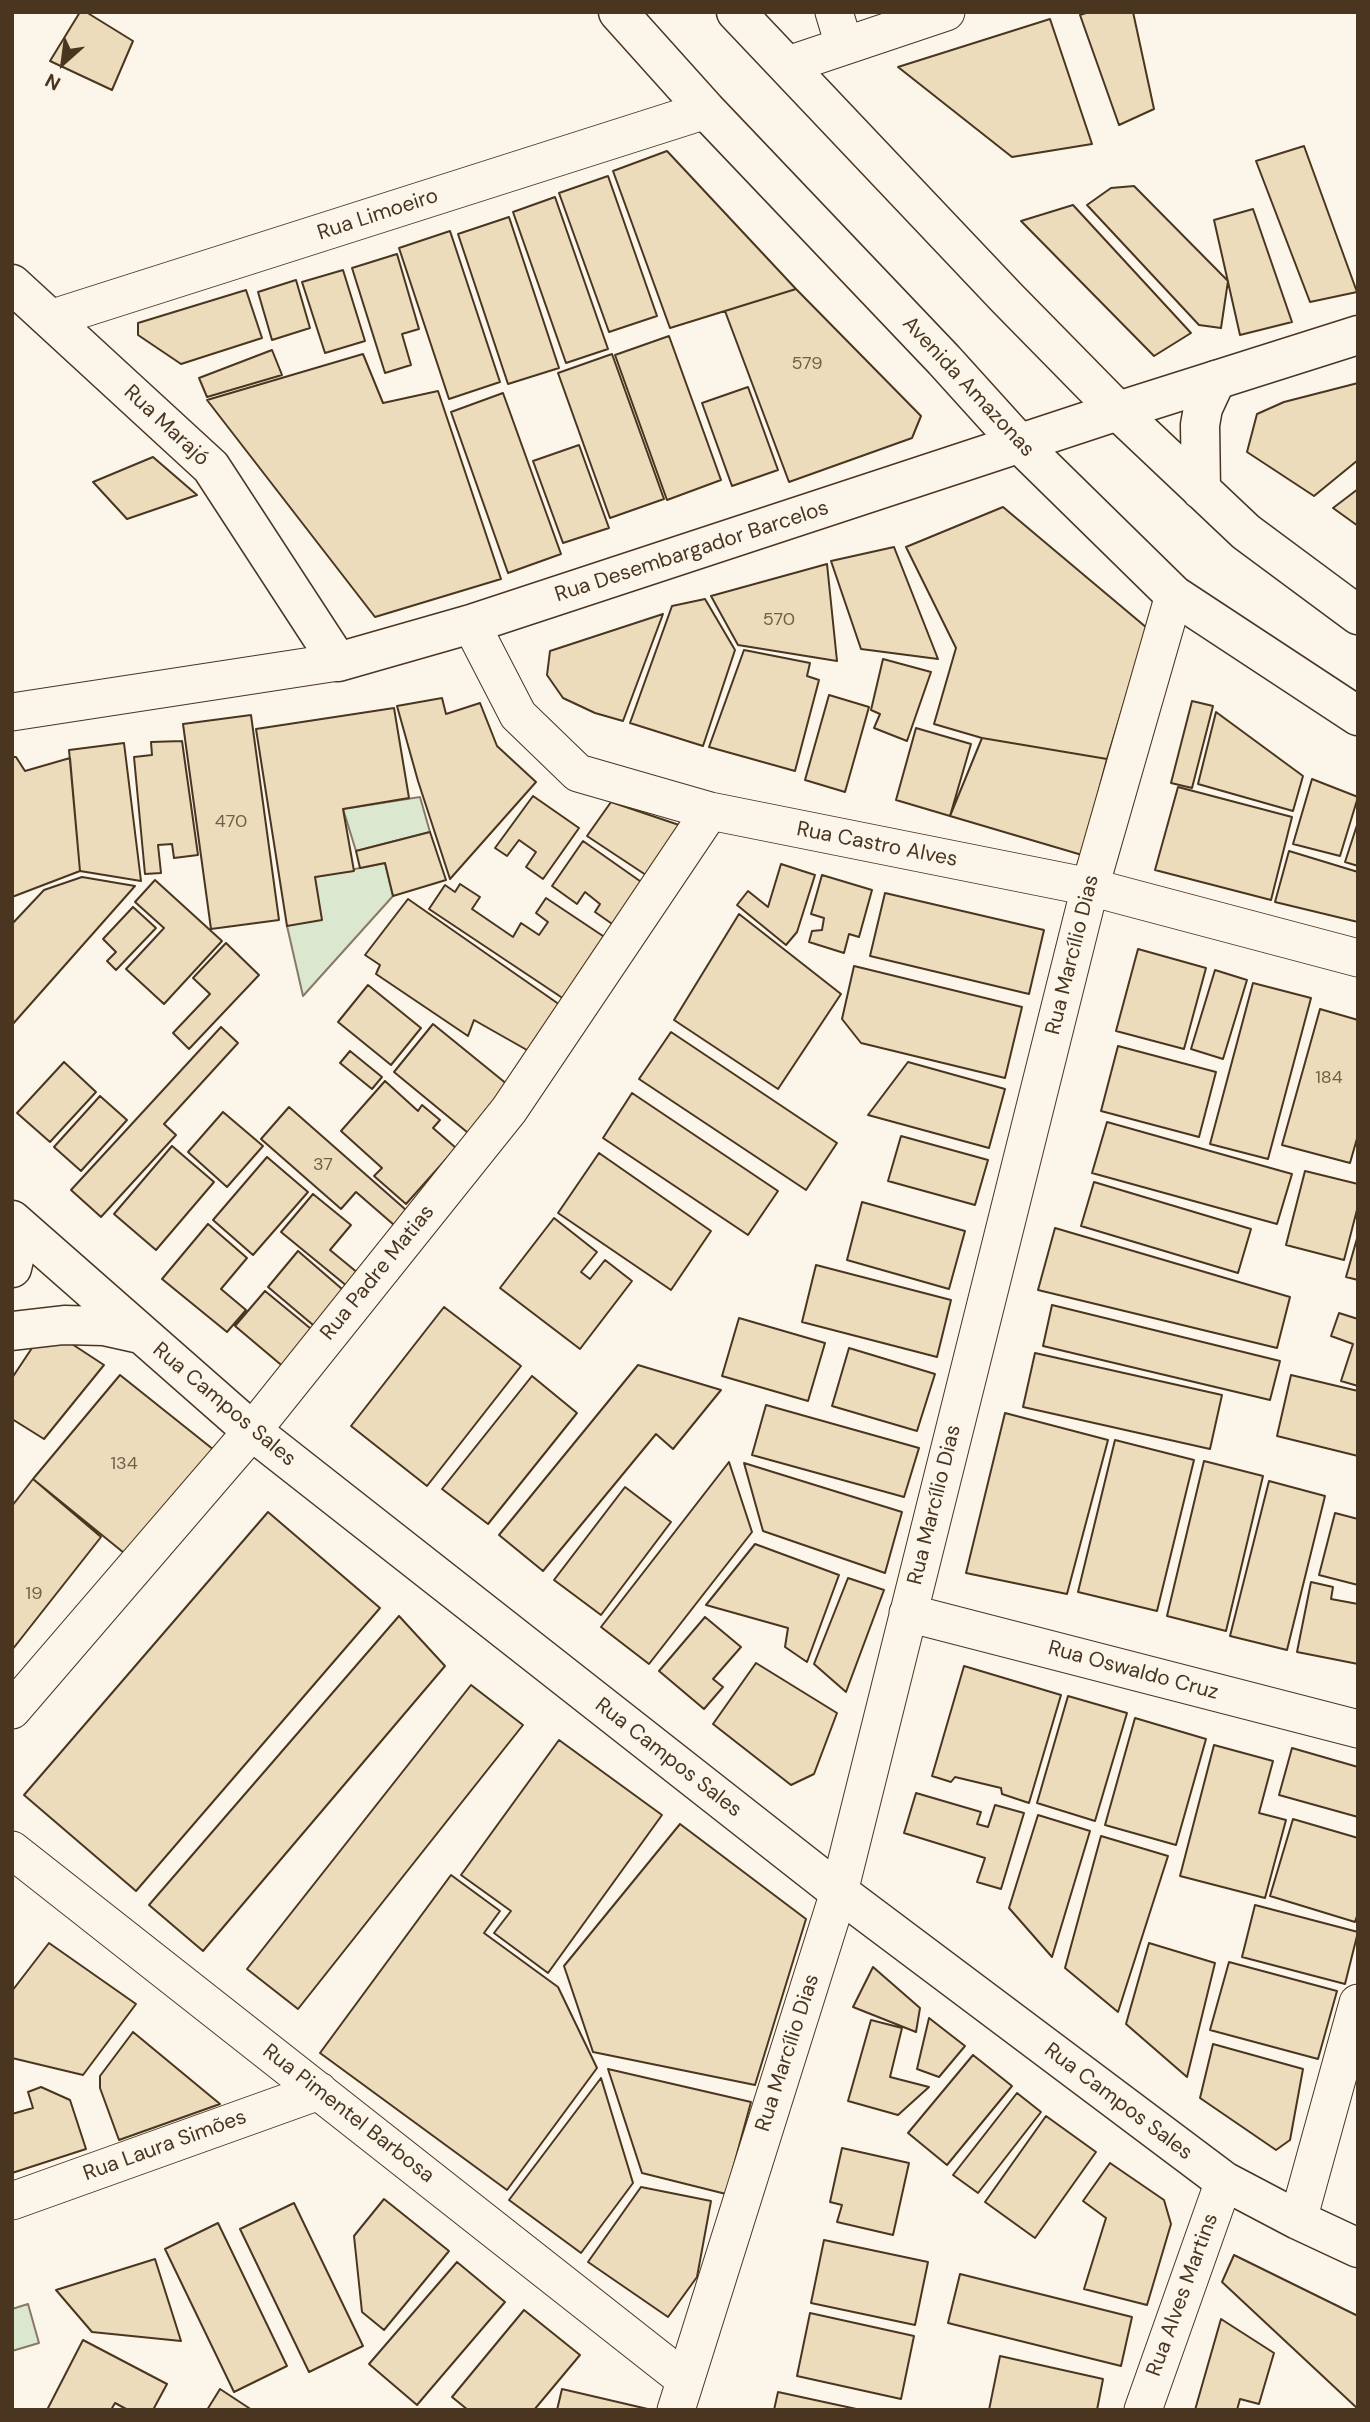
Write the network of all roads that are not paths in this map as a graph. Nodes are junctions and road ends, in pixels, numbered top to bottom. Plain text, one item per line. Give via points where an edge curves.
1 (618, 12) edge
2 (736, 12) edge
3 (946, 12) edge
4 (839, 29) edge
5 (788, 65) junction
6 (706, 110) junction
7 (12, 284) edge
8 (50, 319) junction
9 (1358, 335) edge
10 (1216, 380) junction
11 (1118, 411) junction
12 (1020, 444) junction
13 (1201, 489) junction
14 (1174, 595) junction
15 (1358, 615) edge
16 (471, 624) junction
17 (338, 662) junction
18 (12, 712) edge
19 (1358, 716) edge
20 (710, 811) junction
21 (1090, 887) junction
22 (1358, 958) edge
23 (12, 1220) edge
24 (12, 1228) edge
25 (12, 1268) edge
26 (12, 1331) edge
27 (141, 1335) junction
28 (252, 1431) junction
29 (908, 1612) junction
30 (12, 1710) edge
31 (1358, 1729) edge
32 (12, 1850) edge
33 (839, 1892) junction
34 (1358, 2003) edge
35 (319, 2091) junction
36 (1224, 2181) junction
37 (12, 2201) edge
38 (1298, 2220) junction
39 (1358, 2248) edge
40 (680, 2394) edge
41 (1143, 2410) edge

1 - 6 street, Avenida Amazonas
2 - 5 street
3 - 4 street
4 - 5 street
5 - 11 street
6 - 8 street, Rua Limoeiro
6 - 12 street, Avenida Amazonas
7 - 8 street, Rua Marajó
8 - 17 street, Rua Marajó via 211,467
9 - 10 street, Rua Desembargador Barcelos
10 - 11 street, Rua Desembargador Barcelos
10 - 13 street via 1200,425
11 - 12 street, Rua Desembargador Barcelos
11 - 13 street
12 - 14 street, Avenida Amazonas
12 - 16 street, Rua Desembargador Barcelos
13 - 15 street via 1246,532
14 - 19 street, Avenida Amazonas
14 - 21 street, Rua Marcílio Dias
16 - 17 street, Rua Desembargador Barcelos
16 - 20 street, Rua Castro Alves via 518,715 578,773
17 - 18 street, Rua Desembargador Barcelos
20 - 21 street, Rua Castro Alves
20 - 28 street, Rua Padre Matias via 509,1110
21 - 22 street, Rua Castro Alves
21 - 29 street, Rua Marcílio Dias
23 - 27 street, Rua Campos Sales
24 - 25 street via 17,1247
26 - 27 street via 104,1326
27 - 28 street, Rua Campos Sales
28 - 30 street, Rua Padre Matias
28 - 33 street, Rua Campos Sales
29 - 31 street, Rua Oswaldo Cruz
29 - 33 street, Rua Marcílio Dias
32 - 35 street, Rua Pimentel Barbosa
33 - 36 street, Rua Campos Sales
33 - 40 street, Rua Marcílio Dias
34 - 38 street
35 - 37 street, Rua Laura Simões
35 - 40 street, Rua Pimentel Barbosa
36 - 38 street, Rua Campos Sales
36 - 41 street, Rua Alves Martins
38 - 39 street, Rua Campos Sales

